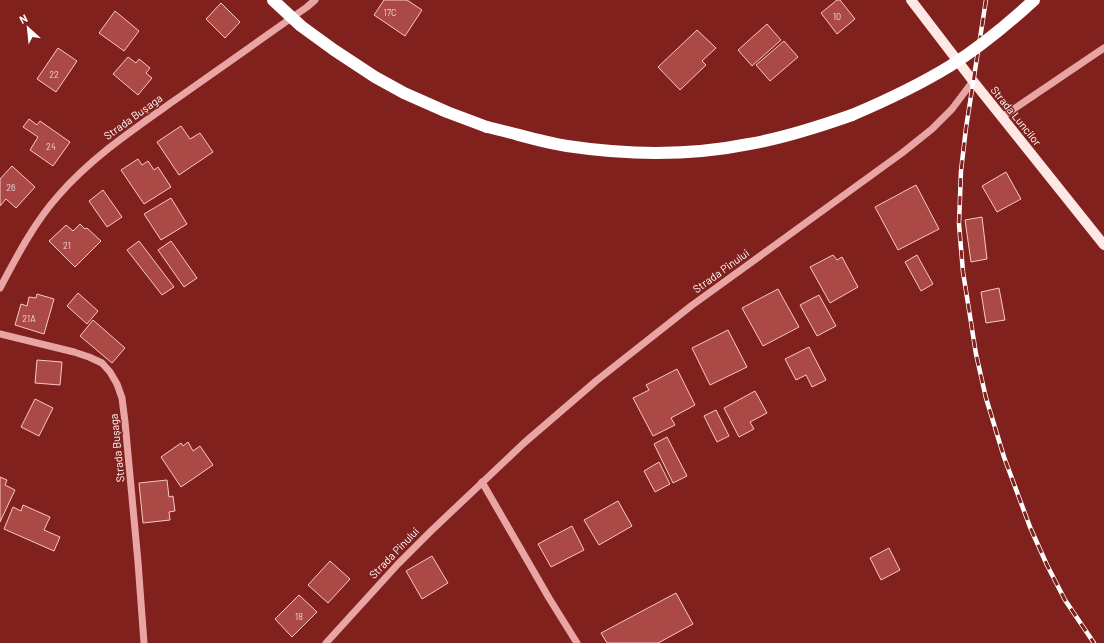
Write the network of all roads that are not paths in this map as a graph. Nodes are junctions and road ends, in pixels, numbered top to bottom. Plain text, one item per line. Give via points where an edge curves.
1 (273, 0) edge
2 (315, 0) edge
3 (910, 0) edge
4 (1034, 0) edge
5 (1104, 48) edge
6 (973, 81) junction
7 (1002, 117) junction
8 (1104, 245) edge
9 (0, 288) edge
10 (0, 334) edge
11 (482, 482) junction
12 (144, 643) edge
13 (326, 643) edge
14 (577, 643) edge

1 - 4 highway, bridge via 301,26 375,77 404,93 487,127 567,146 625,152 687,152 748,145 852,116 951,65
2 - 9 street, Strada Bușaga via 93,161 58,196 34,229
3 - 6 main road, Strada Luncilor
5 - 7 street
6 - 7 main road, Strada Luncilor
6 - 11 street, Strada Pinului via 952,109 932,129 691,306 596,381
7 - 8 main road, Strada Luncilor
10 - 12 street, Strada Bușaga via 89,357 102,363 117,384 122,398 129,453
11 - 13 street, Strada Pinului via 398,564
11 - 14 street

